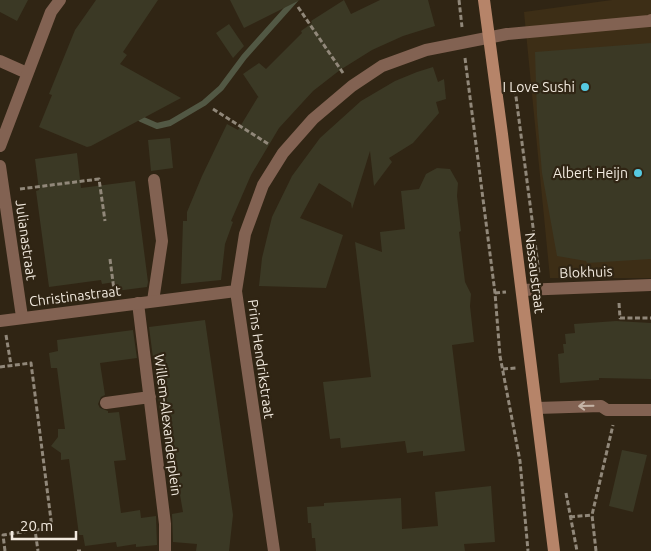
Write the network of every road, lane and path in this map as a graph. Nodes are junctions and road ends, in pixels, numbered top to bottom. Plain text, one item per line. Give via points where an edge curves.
1 (60, 0) edge
2 (459, 0) edge
3 (484, 0) edge
4 (298, 7) dead end
5 (651, 20) edge
6 (490, 37) junction
7 (464, 42) junction
8 (0, 61) edge
9 (27, 73) junction
10 (352, 86) junction
11 (213, 109) dead end
12 (0, 146) edge
13 (283, 153) junction
14 (0, 166) edge
15 (154, 180) dead end
16 (4, 191) junction
17 (105, 220) dead end
18 (110, 259) dead end
19 (651, 285) edge
20 (617, 286) junction
21 (522, 290) junction
22 (236, 291) junction
23 (153, 301) junction
24 (138, 303) junction
25 (116, 306) junction
26 (22, 317) junction
27 (651, 318) edge
28 (0, 321) edge
29 (7, 343) dead end
30 (11, 366) junction
31 (0, 367) edge
32 (150, 397) junction
33 (106, 403) dead end
34 (537, 408) junction
35 (617, 410) junction
36 (651, 410) edge
37 (592, 515) junction
38 (570, 517) dead end
39 (35, 530) junction
40 (1, 536) edge
41 (5, 551) edge
42 (38, 551) edge
43 (77, 551) edge
44 (81, 551) edge
45 (165, 551) edge
46 (274, 551) edge
47 (528, 551) edge
48 (554, 551) edge
49 (596, 551) edge

1 - 9 street via 51,12
2 - 7 path
3 - 6 main road, Nassaustraat
4 - 10 path
5 - 6 street, Prins Hendrikstraat
6 - 7 street, Prins Hendrikstraat
6 - 21 main road, Nassaustraat
7 - 10 street, Prins Hendrikstraat via 426,50 382,66
7 - 47 path via 500,356 520,461
8 - 9 street
9 - 12 street
10 - 13 street, Prins Hendrikstraat via 313,119
11 - 13 path
13 - 22 street, Prins Hendrikstraat via 264,185 245,234
14 - 16 street, Julianastraat
15 - 23 street via 162,241
16 - 17 path via 100,179
16 - 26 street, Julianastraat
18 - 25 path
19 - 20 street, Blokhuis
20 - 21 street, Blokhuis
20 - 27 path via 620,318
21 - 34 main road, Nassaustraat
22 - 23 street, Christinastraat
22 - 46 street, Prins Hendrikstraat
23 - 24 street, Christinastraat
24 - 25 street, Christinastraat
24 - 32 street, Willem-Alexanderplein
25 - 26 street, Christinastraat
26 - 28 street, Christinastraat
29 - 30 path
30 - 31 path
30 - 39 path via 31,363 52,528
32 - 33 street
32 - 45 street, Willem-Alexanderplein via 166,524
35 -> 34 street via 601,406
34 - 48 main road, Nassaustraat
35 - 36 street
35 - 37 path
37 - 38 path
37 - 49 path
39 - 40 path
39 - 42 path
40 - 41 path
43 - 44 path

